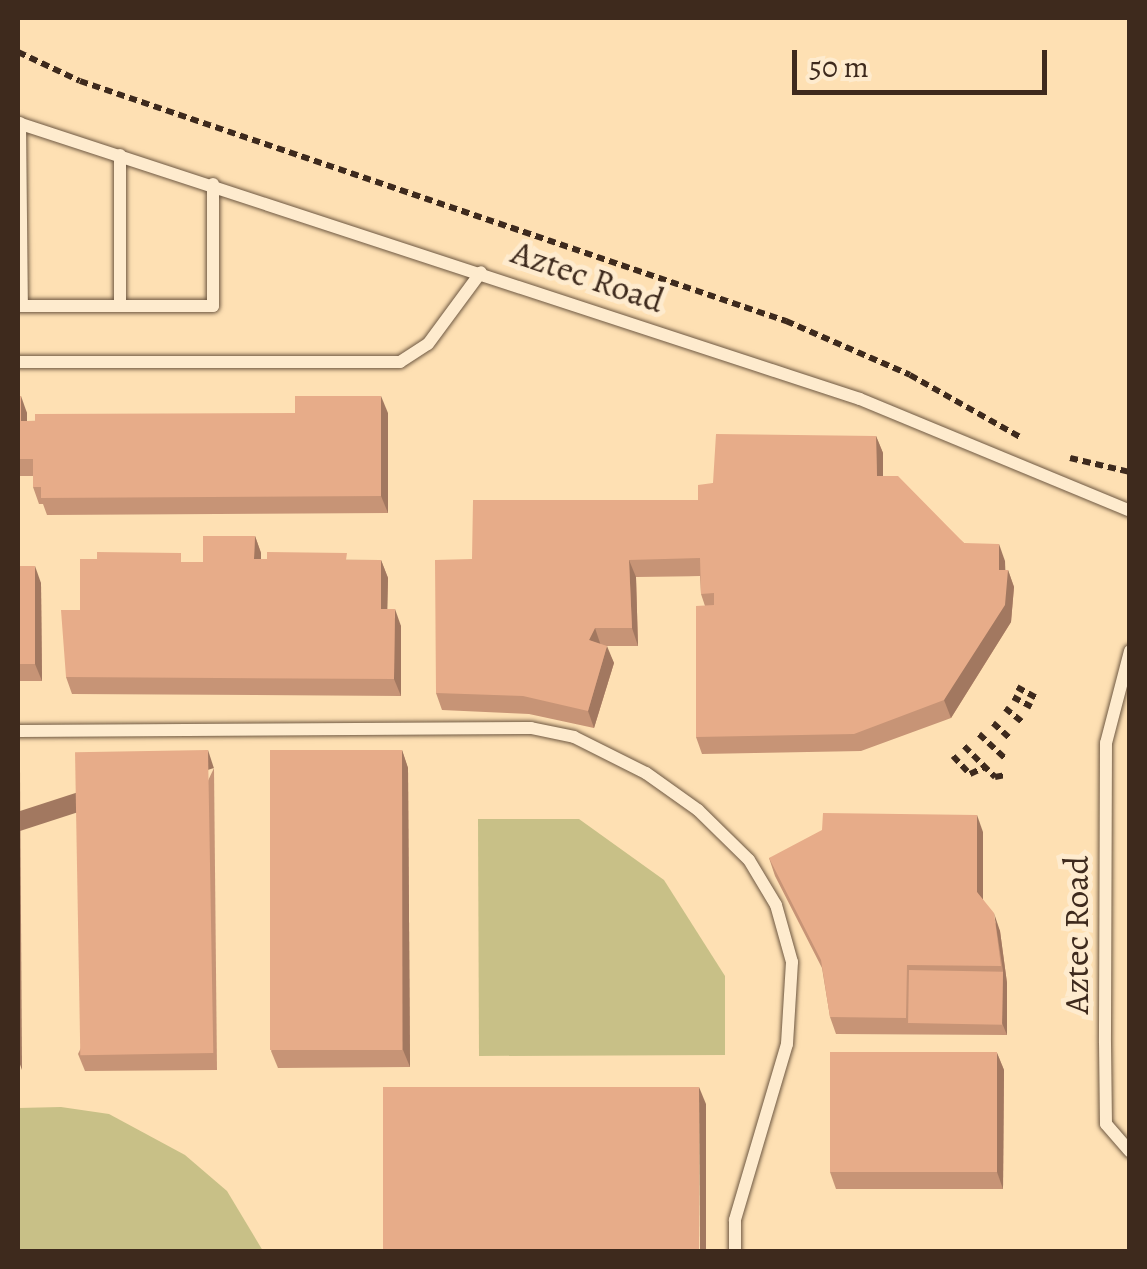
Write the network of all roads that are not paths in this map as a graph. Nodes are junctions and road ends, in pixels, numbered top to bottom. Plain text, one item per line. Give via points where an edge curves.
1 (19, 123) edge
2 (120, 154) junction
3 (213, 184) junction
4 (481, 272) junction
5 (20, 306) edge
6 (120, 306) junction
7 (18, 362) edge
8 (1130, 512) edge
9 (1130, 651) edge
10 (18, 731) edge
11 (1130, 1152) edge
12 (735, 1252) edge

1 - 2 lane, Aztec Road
1 - 5 lane
2 - 3 lane, Aztec Road
2 - 6 lane
3 - 4 lane, Aztec Road
3 - 6 lane via 213,306
4 - 7 lane via 428,344 400,362
4 - 8 lane, Aztec Road via 877,405
5 - 6 lane
9 - 11 lane, Aztec Road via 1106,742 1106,1124
10 - 12 lane via 531,728 574,737 646,773 698,810 748,860 776,905 792,962 787,1044 735,1220

